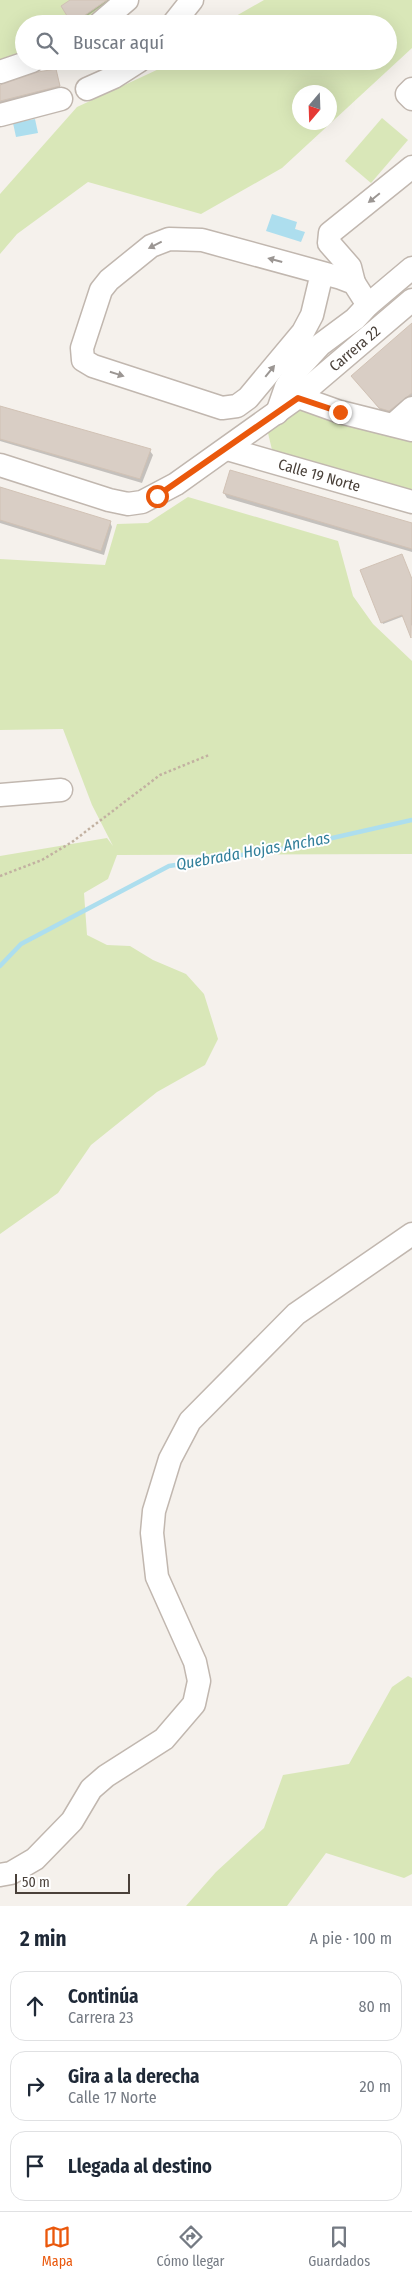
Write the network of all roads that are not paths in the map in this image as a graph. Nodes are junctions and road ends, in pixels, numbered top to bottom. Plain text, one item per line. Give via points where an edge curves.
1 (127, 0) edge
2 (192, 0) edge
3 (110, 15) edge
4 (180, 15) edge
5 (15, 67) edge
6 (125, 70) edge
7 (0, 72) edge
8 (87, 89) dead end
9 (412, 89) edge
10 (62, 99) dead end
11 (412, 99) edge
12 (0, 115) edge
13 (412, 167) edge
14 (412, 268) edge
15 (322, 273) junction
16 (354, 284) junction
17 (412, 300) edge
18 (362, 312) junction
19 (298, 398) junction
20 (412, 408) edge
21 (277, 412) junction
22 (402, 427) edge
23 (227, 449) junction
24 (0, 465) edge
25 (412, 502) edge
26 (61, 790) dead end
27 (0, 795) edge
28 (412, 1234) edge
29 (0, 1875) edge

1 - 3 street
2 - 4 street
5 - 7 street
6 - 8 street
9 - 11 street via 407,94
10 - 12 street
13 -> 16 street via 330,233 329,243 350,267
14 - 18 street
15 -> 15 street via 202,240 169,239 151,246 101,290 82,348 83,360 222,408 237,406 248,398 303,332 312,315
15 - 16 street
16 - 18 street
17 - 19 street, Carrera 22
18 - 21 street via 320,345 298,369 286,387
19 - 21 street, Carrera 22
19 - 22 street
20 - 22 street
21 - 23 street, Carrera 22
23 - 24 street, Carrera 22 via 157,496 128,504
23 - 25 street, Calle 19 Norte
26 - 27 street
28 - 29 street via 296,1314 190,1421 170,1458 154,1511 152,1533 157,1577 195,1662 198,1682 194,1704 164,1740 91,1789 72,1821 35,1859 11,1873

